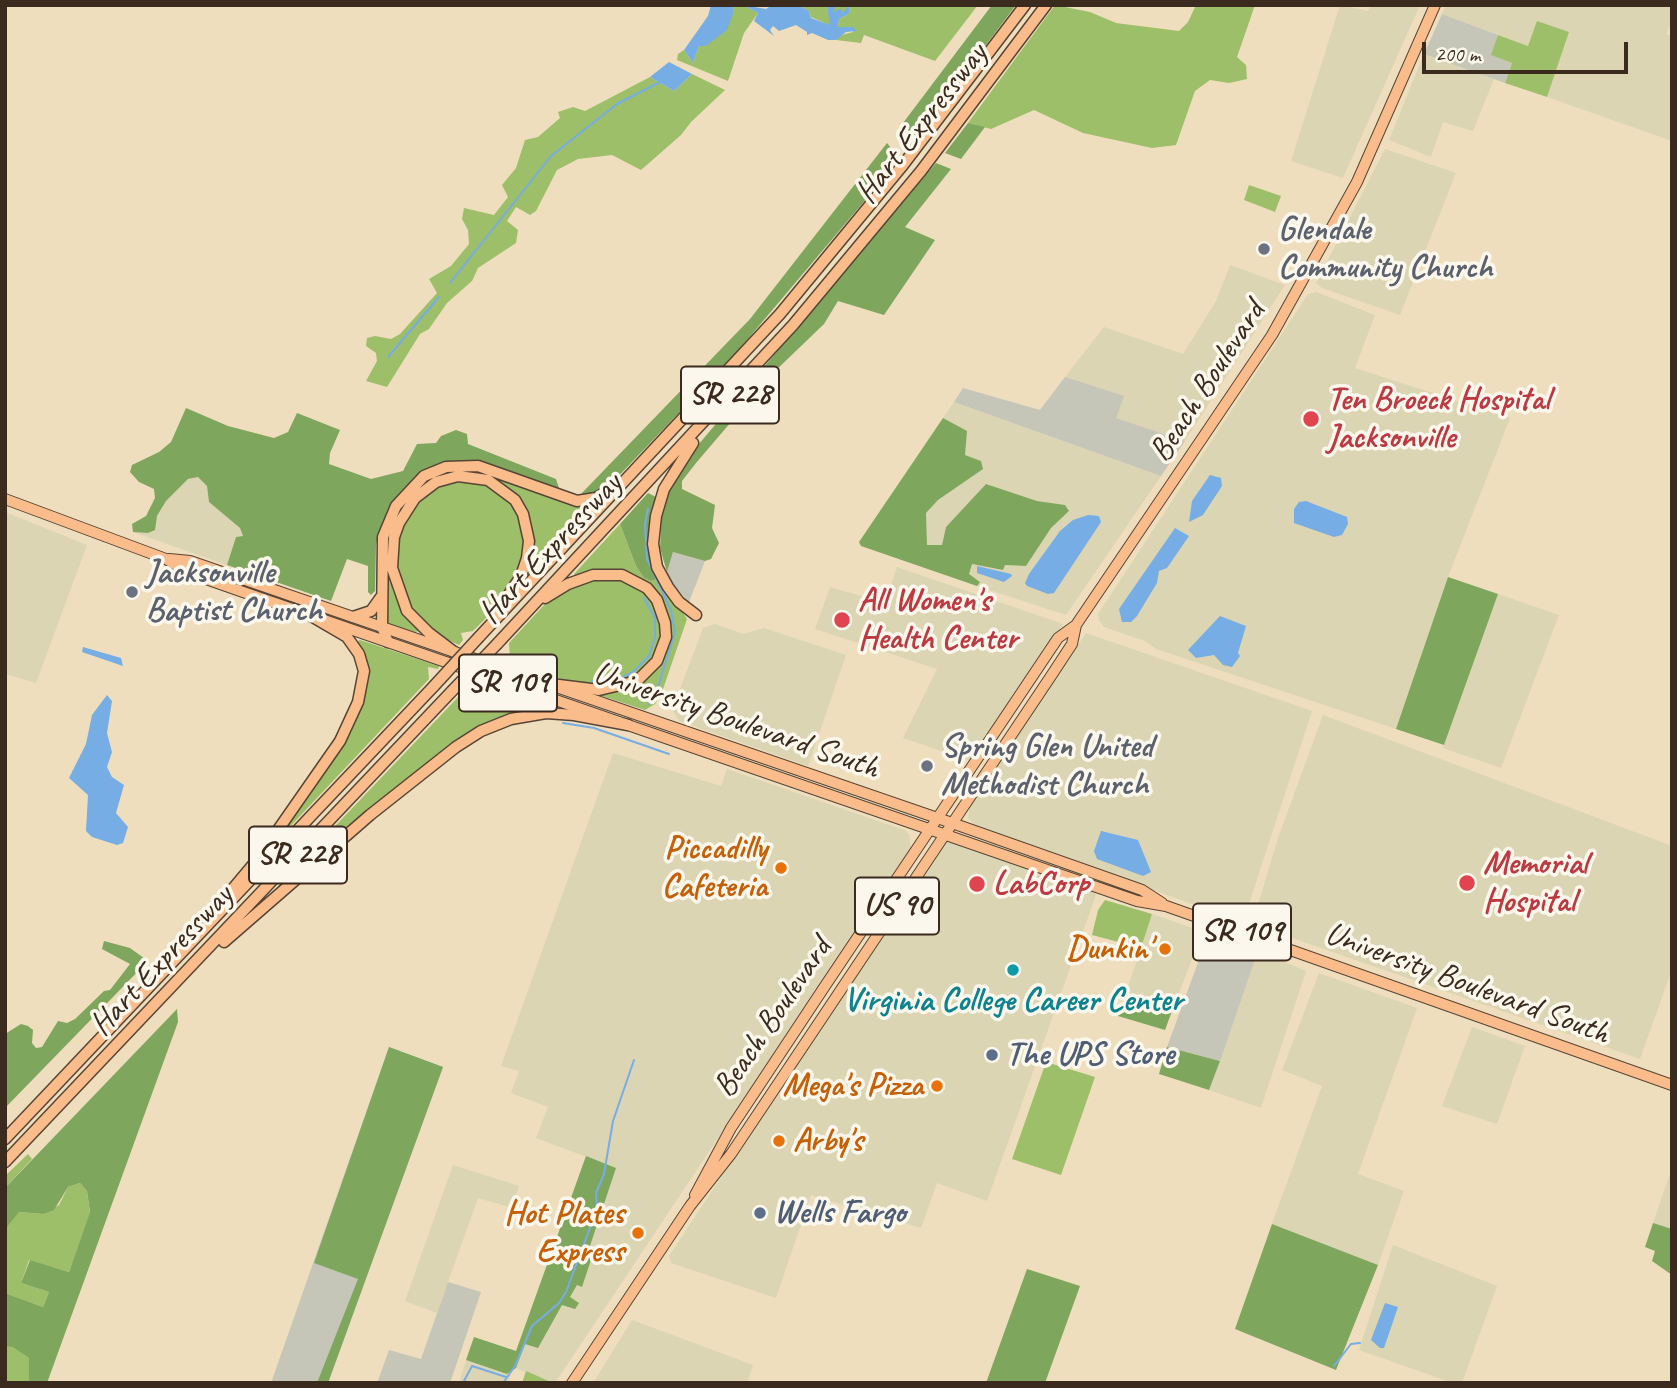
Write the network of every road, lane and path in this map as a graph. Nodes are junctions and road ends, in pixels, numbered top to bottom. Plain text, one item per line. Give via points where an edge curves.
1 (1025, 5) edge
2 (1046, 5) edge
3 (1435, 5) edge
4 (723, 403) junction
5 (646, 460) junction
6 (5, 499) edge
7 (166, 559) junction
8 (382, 597) junction
9 (529, 610) junction
10 (696, 615) dead end
11 (311, 616) junction
12 (353, 617) junction
13 (1076, 625) junction
14 (382, 627) junction
15 (479, 637) junction
16 (388, 642) junction
17 (454, 652) junction
18 (551, 684) junction
19 (628, 725) junction
20 (938, 818) junction
21 (953, 823) junction
22 (931, 828) junction
23 (946, 833) junction
24 (1166, 906) junction
25 (190, 944) junction
26 (184, 976) junction
27 (1672, 1085) edge
28 (5, 1139) edge
29 (5, 1163) edge
30 (690, 1206) junction
31 (572, 1383) edge

1 - 5 highway, Hart Expressway / SR 228 via 928,134 780,314
2 - 4 highway, Hart Expressway / SR 228 via 921,171
3 - 13 main road, Beach Boulevard / US 90 via 1368,160 1302,284 1207,434
4 - 9 highway, Hart Expressway / SR 228
4 - 10 highway via 671,473 653,529 662,578 679,602
5 - 8 highway via 606,494 587,501 568,500 478,466 446,467 424,476 410,488 388,522 381,553
5 - 15 highway, Hart Expressway / SR 228
6 - 7 main road, University Boulevard South / SR 109
7 - 11 main road, University Boulevard South / SR 109 via 189,573
7 - 12 main road, University Boulevard South / SR 109 via 190,561
8 - 12 highway via 371,611
8 - 14 highway
9 - 18 highway via 568,584 608,573 647,589 662,611 663,649 637,681 600,690
9 - 26 highway, Hart Expressway / SR 228, bridge
11 - 16 main road, University Boulevard South / SR 109
11 - 25 highway via 347,637 359,654 363,680 356,709 347,730 290,814
12 - 14 main road, University Boulevard South / SR 109
13 - 20 main road, Beach Boulevard / US 90 via 1058,638
13 - 21 main road, Beach Boulevard / US 90 via 1069,649
14 - 16 highway
14 - 17 main road, University Boulevard South / SR 109
15 - 17 highway via 521,576 528,533 515,500 502,488 488,480 458,476 436,482 415,498 398,523 391,553 395,584 407,611
15 - 25 highway, Hart Expressway / SR 228, bridge
16 - 19 main road, University Boulevard South / SR 109
17 - 18 main road, University Boulevard South / SR 109
18 - 20 main road, University Boulevard South / SR 109
19 - 22 main road, University Boulevard South / SR 109
19 - 26 highway via 546,713 511,719 481,731 370,815
20 - 21 main road, University Boulevard South / SR 109
20 - 22 main road, Beach Boulevard / US 90
21 - 23 main road, Beach Boulevard / US 90
21 - 24 main road, University Boulevard South / SR 109 via 1142,890
22 - 23 main road, University Boulevard South / SR 109
22 - 30 main road, Beach Boulevard / US 90 via 731,1128
23 - 24 main road, University Boulevard South / SR 109 via 1137,901
23 - 30 main road, Beach Boulevard / US 90 via 731,1154
24 - 27 main road, University Boulevard South / SR 109
25 - 28 highway, Hart Expressway
26 - 29 highway, Hart Expressway / SR 228
30 - 31 main road, Beach Boulevard / US 90

